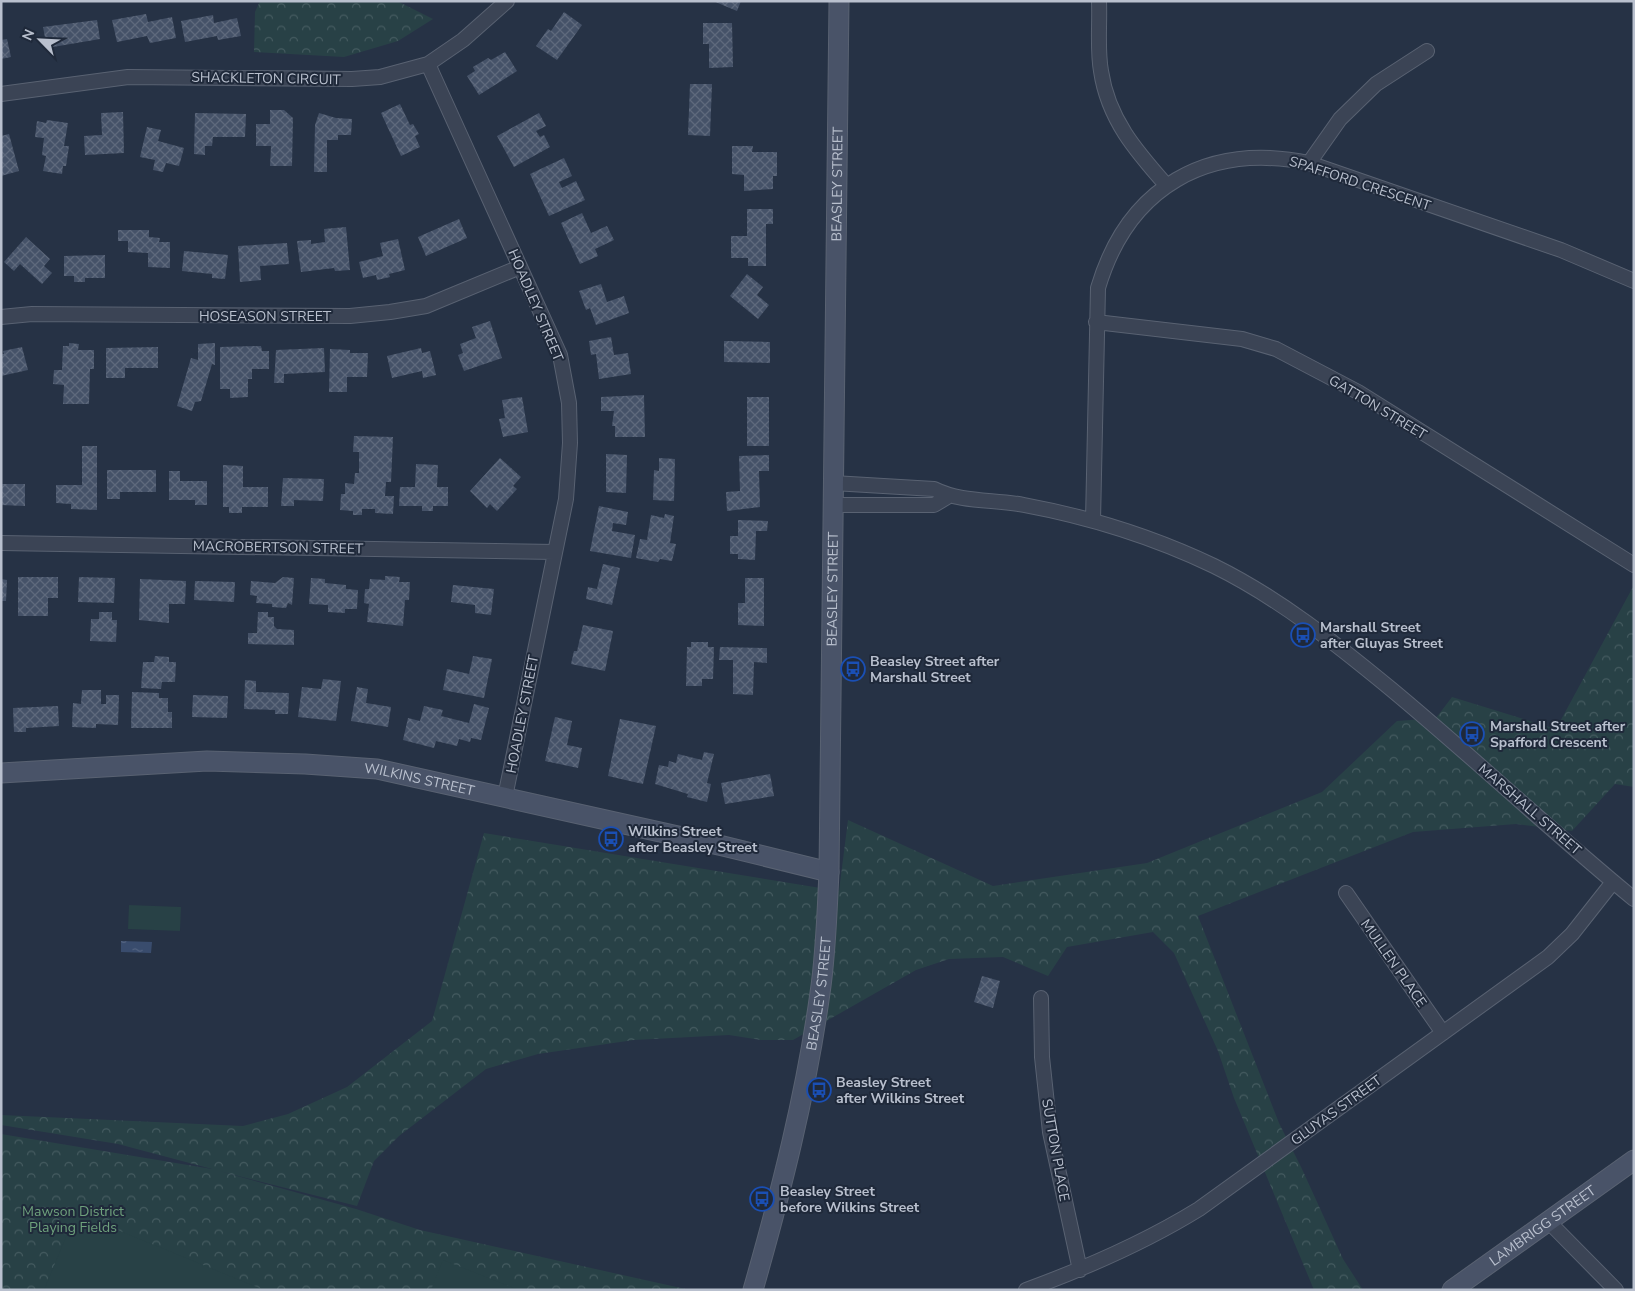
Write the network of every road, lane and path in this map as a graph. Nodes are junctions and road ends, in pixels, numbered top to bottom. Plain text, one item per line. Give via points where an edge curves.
1 (507, 1) edge
2 (839, 1) edge
3 (1100, 1) edge
4 (1427, 51) dead end
5 (428, 64) junction
6 (1, 94) edge
7 (1309, 163) junction
8 (1167, 186) junction
9 (520, 268) junction
10 (1634, 281) edge
11 (1, 317) edge
12 (1096, 322) junction
13 (833, 483) junction
14 (948, 496) junction
15 (833, 505) junction
16 (1093, 521) junction
17 (1, 543) edge
18 (555, 552) junction
19 (1634, 565) edge
20 (1, 772) edge
21 (505, 797) junction
22 (828, 872) junction
23 (1614, 882) junction
24 (1346, 893) dead end
25 (1634, 899) edge
26 (1041, 998) dead end
27 (1443, 1033) junction
28 (1634, 1160) edge
29 (1548, 1222) junction
30 (1080, 1270) junction
31 (753, 1290) edge
32 (1026, 1290) edge
33 (1452, 1290) edge
34 (1616, 1290) edge

1 - 5 street, SHACKLETON CIRCUIT via 463,40
2 - 13 main road, BEASLEY STREET
3 - 8 street via 1100,70 1106,97 1132,147
4 - 7 street via 1376,84 1340,120
5 - 6 street, SHACKLETON CIRCUIT via 380,77 352,79 128,77
5 - 9 street, HOADLEY STREET
7 - 8 street, SPAFFORD CRESCENT via 1250,157 1214,162 1182,175
7 - 10 street, SPAFFORD CRESCENT via 1561,250
8 - 12 street, SPAFFORD CRESCENT via 1133,217 1113,249 1098,288
9 - 11 street, HOSEASON STREET via 426,306 350,316 32,314
9 - 18 street, HOADLEY STREET via 560,355 569,403 566,499
12 - 16 street, SPAFFORD CRESCENT
12 - 19 street, GATTON STREET via 1242,339 1276,349 1358,392
13 - 14 street, MARSHALL STREET via 934,489
13 - 15 main road, BEASLEY STREET
14 - 15 street, MARSHALL STREET via 934,505
14 - 16 street, MARSHALL STREET via 1022,504
15 - 22 main road, BEASLEY STREET
16 - 23 street, MARSHALL STREET via 1157,541 1215,567 1274,599 1319,630
17 - 18 street, MACROBERTSON STREET
18 - 21 street, HOADLEY STREET
20 - 21 main road, WILKINS STREET via 207,761 305,764 377,769
21 - 22 main road, WILKINS STREET
22 - 31 main road, BEASLEY STREET via 825,952 799,1117 782,1192
23 - 25 street, MARSHALL STREET
23 - 27 street, GLUYAS STREET via 1572,934 1548,957
24 - 27 street, MULLEN PLACE
26 - 30 street, SUTTON PLACE via 1042,1057 1050,1132
27 - 30 street, GLUYAS STREET via 1199,1209 1156,1236
28 - 29 main road, LAMBRIGG STREET
29 - 33 main road, LAMBRIGG STREET
29 - 34 street
30 - 32 street, GLUYAS STREET

